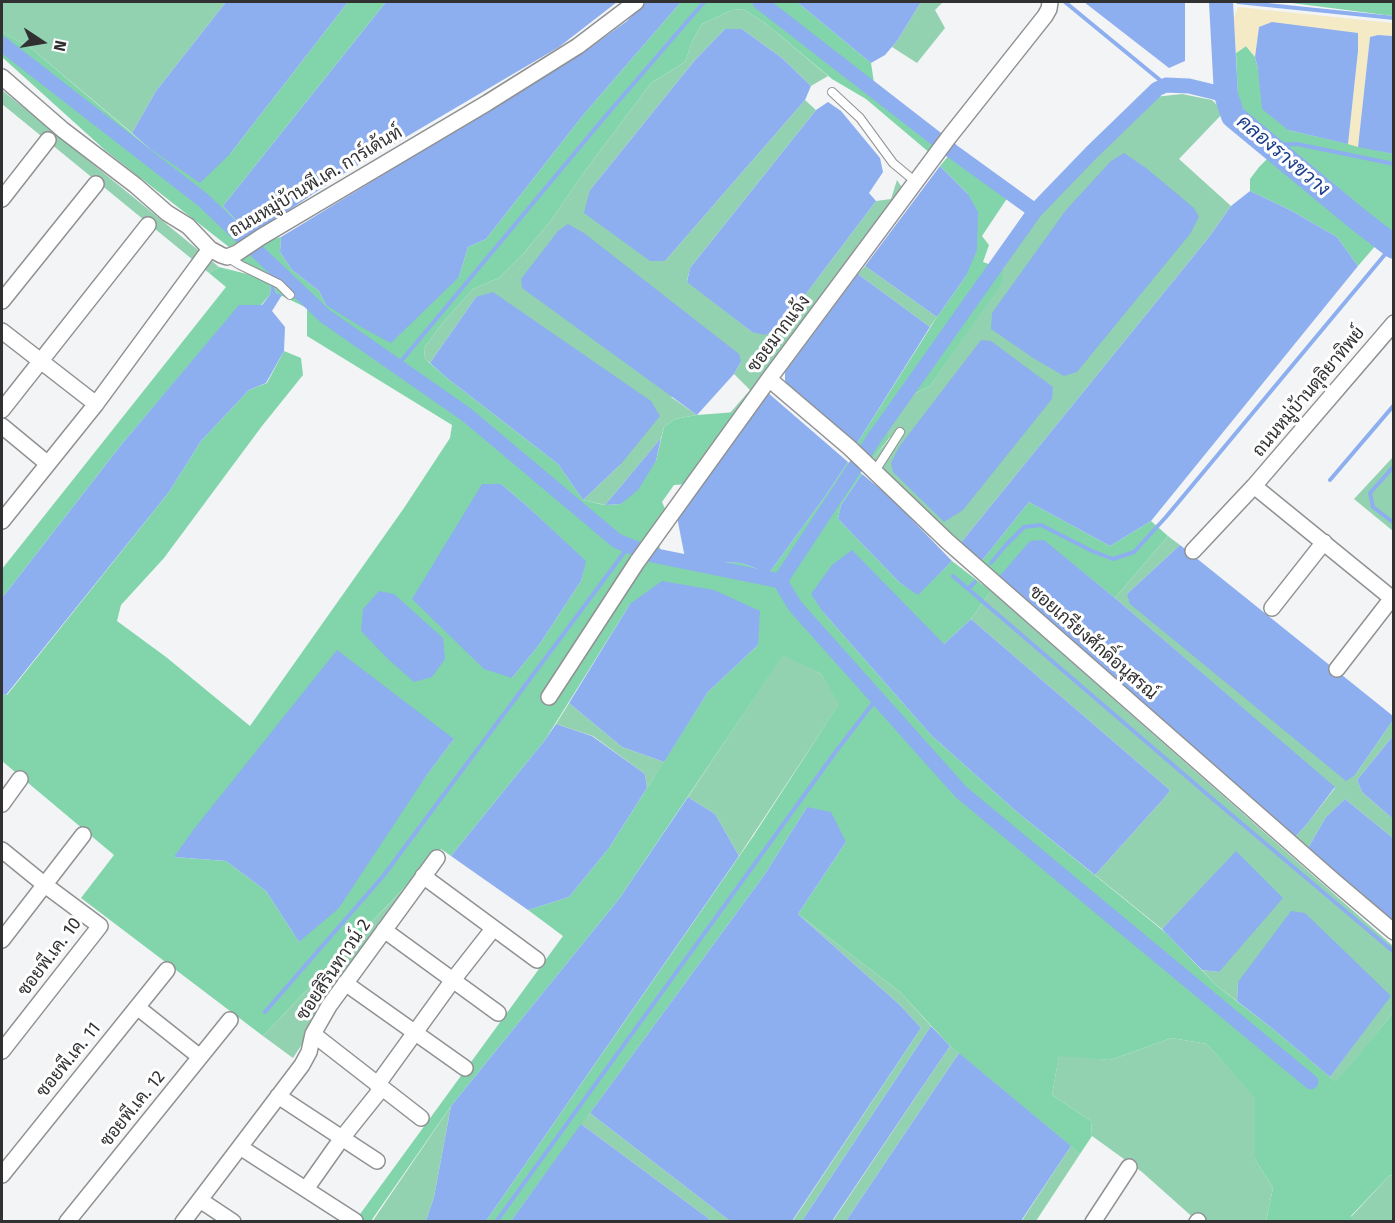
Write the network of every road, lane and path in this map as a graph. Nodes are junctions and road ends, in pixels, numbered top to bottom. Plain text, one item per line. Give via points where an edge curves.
1 (636, 2) edge
2 (1050, 2) edge
3 (2, 77) edge
4 (832, 92) dead end
5 (48, 140) dead end
6 (917, 183) junction
7 (96, 184) dead end
8 (2, 199) edge
9 (148, 225) dead end
10 (210, 249) junction
11 (232, 255) junction
12 (290, 295) dead end
13 (2, 301) edge
14 (1394, 322) edge
15 (2, 332) edge
16 (41, 362) junction
17 (769, 380) junction
18 (96, 404) junction
19 (2, 410) edge
20 (2, 426) edge
21 (900, 432) dead end
22 (48, 464) junction
23 (871, 468) junction
24 (1254, 486) junction
25 (2, 521) edge
26 (1324, 543) junction
27 (1193, 551) dead end
28 (1393, 599) edge
29 (1272, 608) dead end
30 (1337, 669) dead end
31 (549, 697) dead end
32 (20, 779) dead end
33 (2, 804) edge
34 (83, 835) dead end
35 (2, 850) edge
36 (437, 858) dead end
37 (423, 876) junction
38 (45, 885) junction
39 (493, 929) junction
40 (384, 930) junction
41 (1394, 932) edge
42 (2, 940) edge
43 (537, 960) dead end
44 (166, 970) dead end
45 (453, 980) junction
46 (345, 983) junction
47 (137, 1007) junction
48 (498, 1013) dead end
49 (230, 1020) dead end
50 (415, 1033) junction
51 (313, 1034) junction
52 (2, 1051) edge
53 (200, 1057) junction
54 (465, 1068) dead end
55 (379, 1086) junction
56 (279, 1096) junction
57 (421, 1118) dead end
58 (342, 1138) junction
59 (240, 1147) junction
60 (377, 1161) dead end
61 (1129, 1167) dead end
62 (2, 1175) edge
63 (306, 1189) junction
64 (200, 1200) junction
65 (67, 1221) edge
66 (183, 1221) edge
67 (233, 1221) edge
68 (355, 1221) edge
69 (1093, 1221) edge

1 - 11 street, ถนนหมู่บ้านพี.เค. การ์เด้นท์ via 578,46 487,103
2 - 6 street, ซอยมากแจ้ง via 1045,16
3 - 10 street, ถนนหมู่บ้านพี.เค. การ์เด้นท์ via 63,130 188,226
4 - 6 lane via 860,118 892,163
5 - 8 street
6 - 17 street, ซอยมากแจ้ง
7 - 13 street
9 - 16 street
10 - 11 street, ถนนหมู่บ้านพี.เค. การ์เด้นท์
10 - 18 street
11 - 12 lane via 234,262 279,284
14 - 24 street, ถนนหมู่บ้านดุลิยาทิพย์
15 - 16 street
16 - 18 street
16 - 19 street
17 - 23 street, ซอยเกรียงศักดิ์อนุสรณ์
17 - 31 street, ซอยมากแจ้ง via 637,562
18 - 22 street
20 - 22 street
21 - 23 lane
22 - 25 street
23 - 41 street, ซอยเกรียงศักดิ์อนุสรณ์ via 947,541
24 - 26 street
24 - 27 street, ถนนหมู่บ้านดุลิยาทิพย์
26 - 28 street
26 - 29 street
28 - 30 street
32 - 33 street
34 - 38 street
35 - 38 street, ซอยพี.เค. 10
36 - 37 street, ซอยสิรินทาวน์ 2
37 - 39 street
37 - 40 street, ซอยสิรินทาวน์ 2
38 - 42 street
38 - 52 street, ซอยพี.เค. 10 via 100,926
39 - 43 street
39 - 45 street
40 - 45 street
40 - 46 street, ซอยสิรินทาวน์ 2
44 - 47 street, ซอยพี.เค. 11
45 - 48 street
45 - 50 street
46 - 50 street
46 - 51 street, ซอยสิรินทาวน์ 2
47 - 53 street
47 - 62 street, ซอยพี.เค. 11
49 - 53 street, ซอยพี.เค. 12
50 - 54 street
50 - 55 street
51 - 55 street
51 - 56 street, ซอยสิรินทาวน์ 2 via 302,1065
53 - 65 street, ซอยพี.เค. 12
55 - 57 street
55 - 58 street
56 - 58 street
56 - 59 street, ซอยสิรินทาวน์ 2
58 - 60 street
58 - 63 street
59 - 63 street
59 - 64 street, ซอยสิรินทาวน์ 2
61 - 69 street
63 - 68 street
64 - 66 street, ซอยสิรินทาวน์ 2
64 - 67 street

